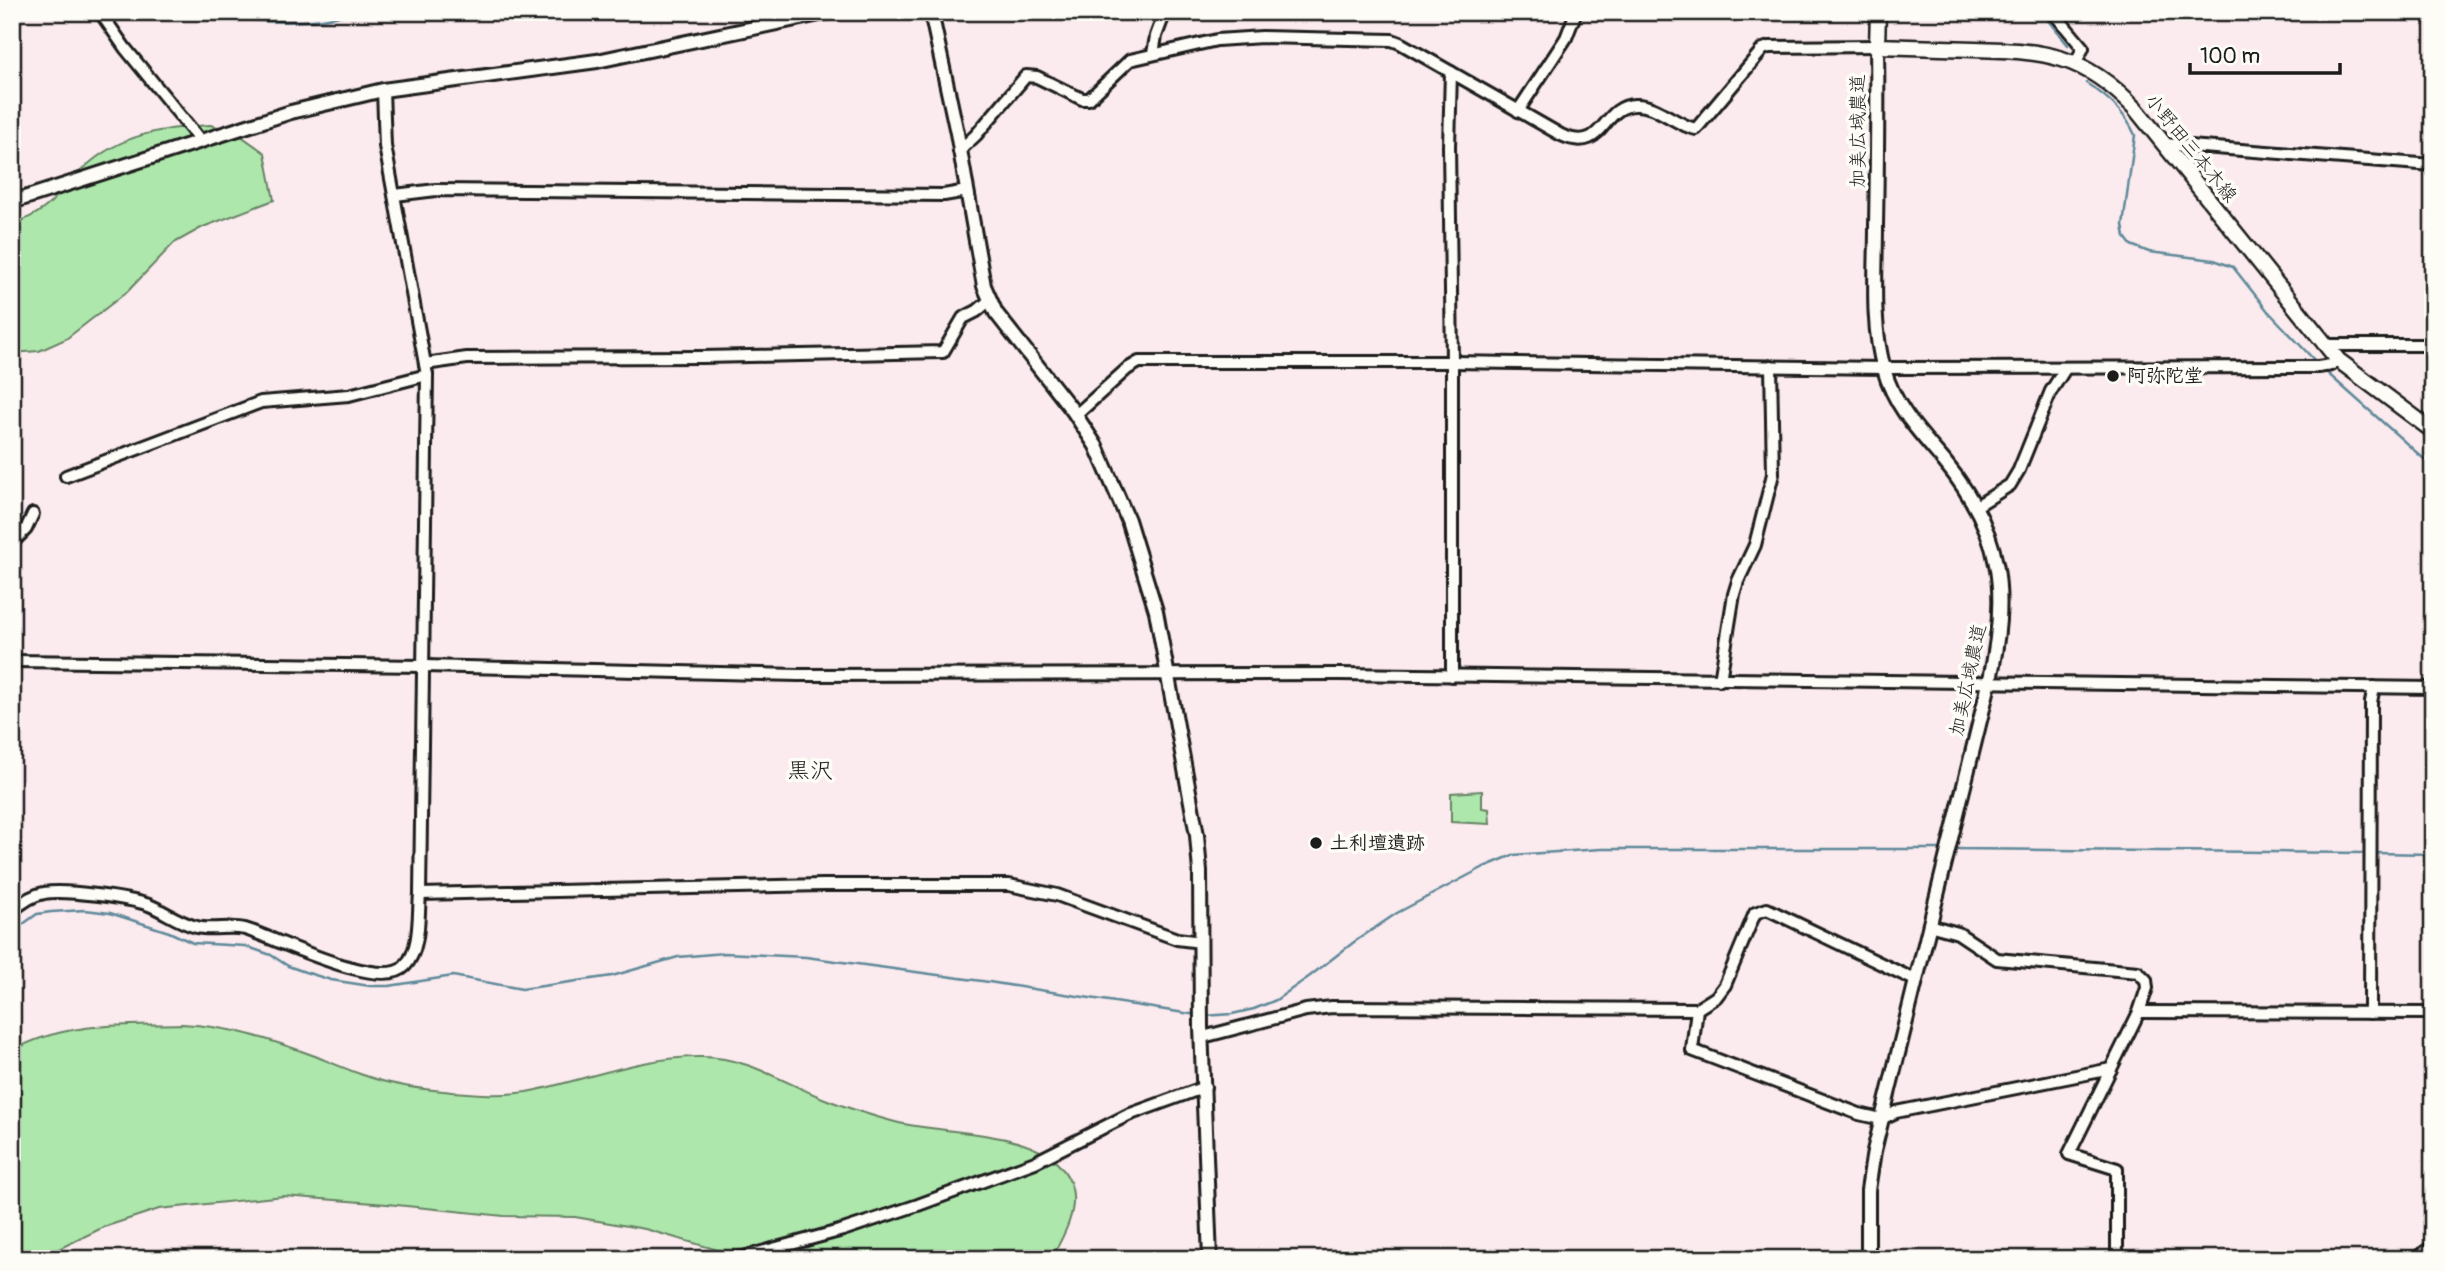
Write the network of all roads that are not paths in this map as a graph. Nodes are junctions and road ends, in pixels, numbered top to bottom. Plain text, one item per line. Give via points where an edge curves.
1 (100, 12) edge
2 (829, 12) edge
3 (932, 12) edge
4 (1165, 12) edge
5 (1576, 12) edge
6 (1878, 12) edge
7 (2053, 12) edge
8 (1877, 46) junction
9 (1153, 54) junction
10 (2075, 64) junction
11 (1451, 72) junction
12 (383, 90) junction
13 (1518, 111) junction
14 (200, 140) junction
15 (2164, 144) junction
16 (959, 151) junction
17 (2433, 165) edge
18 (967, 191) junction
19 (395, 195) junction
20 (12, 202) edge
21 (990, 300) junction
22 (2326, 345) junction
23 (2433, 345) edge
24 (2338, 360) junction
25 (1452, 362) junction
26 (1771, 366) junction
27 (1884, 368) junction
28 (2065, 369) junction
29 (426, 370) junction
30 (1076, 415) junction
31 (2433, 431) edge
32 (66, 476) dead end
33 (1975, 506) junction
34 (33, 514) dead end
35 (12, 543) edge
36 (12, 660) edge
37 (424, 666) junction
38 (1170, 676) junction
39 (1452, 676) junction
40 (1720, 680) junction
41 (1989, 684) junction
42 (2374, 687) junction
43 (2433, 688) edge
44 (420, 894) junction
45 (12, 911) edge
46 (1929, 925) junction
47 (1201, 942) junction
48 (1915, 980) junction
49 (1696, 1009) junction
50 (2139, 1012) junction
51 (2370, 1013) junction
52 (2433, 1013) edge
53 (1202, 1032) junction
54 (2111, 1069) junction
55 (1205, 1087) junction
56 (1881, 1119) junction
57 (2433, 1246) edge
58 (736, 1259) edge
59 (1210, 1259) edge
60 (1868, 1259) edge
61 (2117, 1259) edge
62 (2415, 1259) edge

1 - 14 street
2 - 12 street via 597,61
3 - 16 street
4 - 9 street
5 - 13 street via 1566,38
6 - 8 main road
7 - 10 street via 2083,48
8 - 10 main road, 小野田三本木線 via 2027,50
8 - 13 street via 1763,49 1696,129 1634,105 1615,113 1584,141 1577,141
8 - 27 street, 加美広域農道 via 1875,306
9 - 11 street via 1217,40 1262,37 1392,40
9 - 16 street via 1124,64 1089,99 1026,76
10 - 15 main road, 小野田三本木線 via 2115,87
11 - 13 street
11 - 25 street
12 - 14 street
12 - 19 street via 385,146
14 - 20 street
15 - 17 street
15 - 22 main road, 小野田三本木線
16 - 18 street
18 - 19 street via 788,195 436,190
18 - 21 street
19 - 29 street
21 - 29 street via 963,318 943,352 467,358
21 - 30 street
22 - 23 street
22 - 24 main road, 小野田三本木線
24 - 28 street via 2318,367
24 - 31 main road, 小野田三本木線
25 - 26 street
25 - 30 street via 1139,362
25 - 39 street
26 - 27 street
26 - 40 street via 1773,474 1755,545 1734,594
27 - 28 street
27 - 33 street, 加美広域農道 via 1904,412
28 - 33 street via 2050,391 2010,485
29 - 32 street via 349,395 261,401
29 - 37 street
30 - 38 street via 1096,446 1138,546
33 - 41 street, 加美広域農道 via 1998,567 1999,641
34 - 35 street
36 - 37 street
37 - 38 street via 799,675
37 - 44 street
38 - 39 street
38 - 47 street via 1197,835
39 - 40 street
40 - 41 street
41 - 42 street
41 - 46 street, 加美広域農道
42 - 43 street
42 - 51 street
44 - 45 street via 413,951 405,967 387,973 349,967 242,929 197,927 141,902 47,892
44 - 47 street via 1009,885 1057,895 1177,939
46 - 48 street, 加美広域農道
46 - 50 street via 1958,933 1997,958 2138,972 2147,984
47 - 53 street
48 - 49 street via 1763,909 1751,920 1725,985 1716,997
48 - 56 street, 加美広域農道
49 - 53 street via 1332,1007
49 - 56 street via 1692,1050
50 - 51 street
50 - 54 street
51 - 52 street
53 - 55 street
54 - 56 street via 1896,1112
54 - 61 street via 2069,1154 2117,1170
55 - 58 street via 1135,1112 1035,1162 918,1205
55 - 59 street
56 - 60 street, 加美広域農道 via 1868,1190
57 - 62 street

